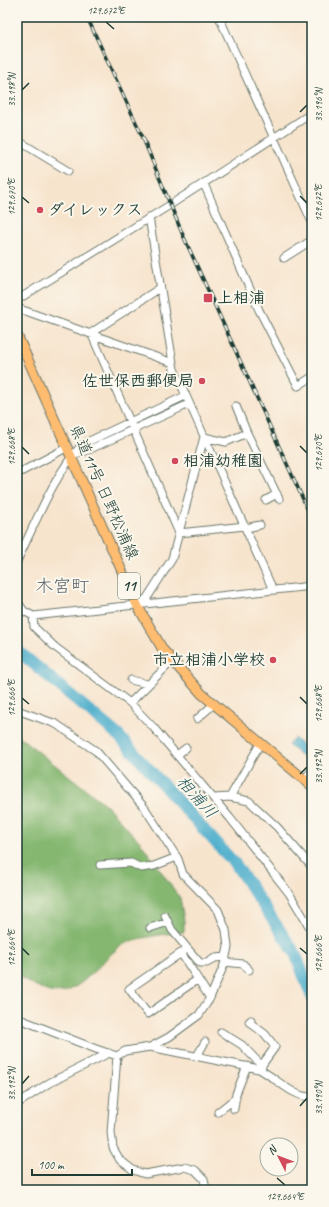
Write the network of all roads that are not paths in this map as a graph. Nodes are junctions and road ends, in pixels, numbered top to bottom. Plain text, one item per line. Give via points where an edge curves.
1 (219, 17) edge
2 (312, 113) edge
3 (274, 138) junction
4 (17, 140) edge
5 (68, 171) dead end
6 (204, 184) junction
7 (149, 217) junction
8 (312, 222) edge
9 (312, 240) edge
10 (284, 258) dead end
11 (160, 288) junction
12 (17, 300) edge
13 (17, 308) edge
14 (91, 333) junction
15 (17, 335) edge
16 (173, 363) junction
17 (312, 377) edge
18 (185, 396) junction
19 (189, 404) junction
20 (236, 406) dead end
21 (131, 426) junction
22 (248, 433) junction
23 (204, 437) junction
24 (70, 451) junction
25 (17, 474) edge
26 (266, 500) dead end
27 (260, 525) dead end
28 (245, 527) junction
29 (180, 533) junction
30 (17, 561) edge
31 (312, 586) edge
32 (273, 590) junction
33 (17, 601) edge
34 (137, 605) junction
35 (33, 616) junction
36 (172, 661) junction
37 (131, 680) dead end
38 (147, 684) junction
39 (130, 704) junction
40 (214, 704) junction
41 (17, 710) edge
42 (197, 719) dead end
43 (260, 744) junction
44 (186, 748) dead end
45 (177, 756) junction
46 (312, 770) edge
47 (304, 780) junction
48 (312, 786) edge
49 (230, 797) junction
50 (214, 798) junction
51 (177, 857) junction
52 (100, 865) dead end
53 (312, 867) edge
54 (150, 928) dead end
55 (312, 932) edge
56 (187, 948) junction
57 (181, 953) junction
58 (225, 960) junction
59 (249, 970) dead end
60 (198, 979) junction
61 (210, 998) junction
62 (17, 1018) edge
63 (251, 1020) dead end
64 (221, 1032) dead end
65 (205, 1042) dead end
66 (150, 1046) junction
67 (109, 1053) junction
68 (117, 1056) junction
69 (197, 1056) junction
70 (247, 1066) junction
71 (261, 1067) junction
72 (312, 1097) edge
73 (236, 1098) junction
74 (17, 1104) edge
75 (234, 1109) dead end
76 (218, 1112) dead end
77 (206, 1190) edge

1 - 3 street
2 - 3 street
3 - 6 street
3 - 8 street
4 - 5 street
6 - 7 street
6 - 17 street via 259,310 298,386
7 - 11 street
7 - 12 street
9 - 10 street
11 - 14 street
11 - 16 street
13 - 14 street
14 - 16 street
14 - 21 street
15 - 24 main road, 県道11号 日野松浦線 / 11
16 - 18 street
18 - 19 street
18 - 21 street
19 - 21 street
19 - 23 street
20 - 22 street
21 - 24 street
21 - 29 street
22 - 23 street via 226,442
22 - 26 street via 278,497
23 - 28 street
23 - 29 street
24 - 25 street
24 - 30 street
24 - 34 main road, 県道11号 日野松浦線 / 11
27 - 28 street
28 - 29 street
28 - 32 street
29 - 34 street via 172,559 147,598
31 - 32 street
32 - 34 street
33 - 35 street via 24,611
34 - 35 street
34 - 36 main road, 県道11号 日野松浦線 / 11 via 149,628
35 - 39 street via 34,627 55,647
36 - 38 street
36 - 40 main road, 県道11号 日野松浦線 / 11
37 - 38 street
38 - 39 street
39 - 45 street
40 - 42 street
40 - 43 main road, 県道11号 日野松浦線 / 11
41 - 51 street via 56,724 96,751 144,807
43 - 47 main road, 県道11号 日野松浦線 / 11
43 - 49 street
44 - 45 street
45 - 50 street
46 - 47 street
47 - 48 main road, 県道11号 日野松浦線 / 11
49 - 50 street
49 - 53 street via 249,801 277,827
50 - 55 street via 289,892
51 - 52 street via 141,868 131,863
51 - 58 street via 183,874 218,910 226,930 228,947
54 - 56 street via 166,919
56 - 57 street
56 - 58 street via 200,963 207,963 215,958
57 - 60 street
57 - 60 street via 129,989 148,1014
58 - 59 street via 243,961
58 - 61 street
60 - 61 street
61 - 66 street via 199,1015 187,1025
62 - 67 street
63 - 71 street via 249,1022 265,1034 275,1047
64 - 71 street via 242,1046
65 - 69 street
66 - 68 street via 125,1051
66 - 69 street
67 - 68 street
67 - 74 street via 49,1083
68 - 77 street via 111,1132 113,1148 120,1160 133,1170 145,1174 184,1167 195,1170 204,1179
69 - 70 street
70 - 71 street
70 - 73 street
71 - 72 street via 296,1094
73 - 75 street
73 - 76 street

